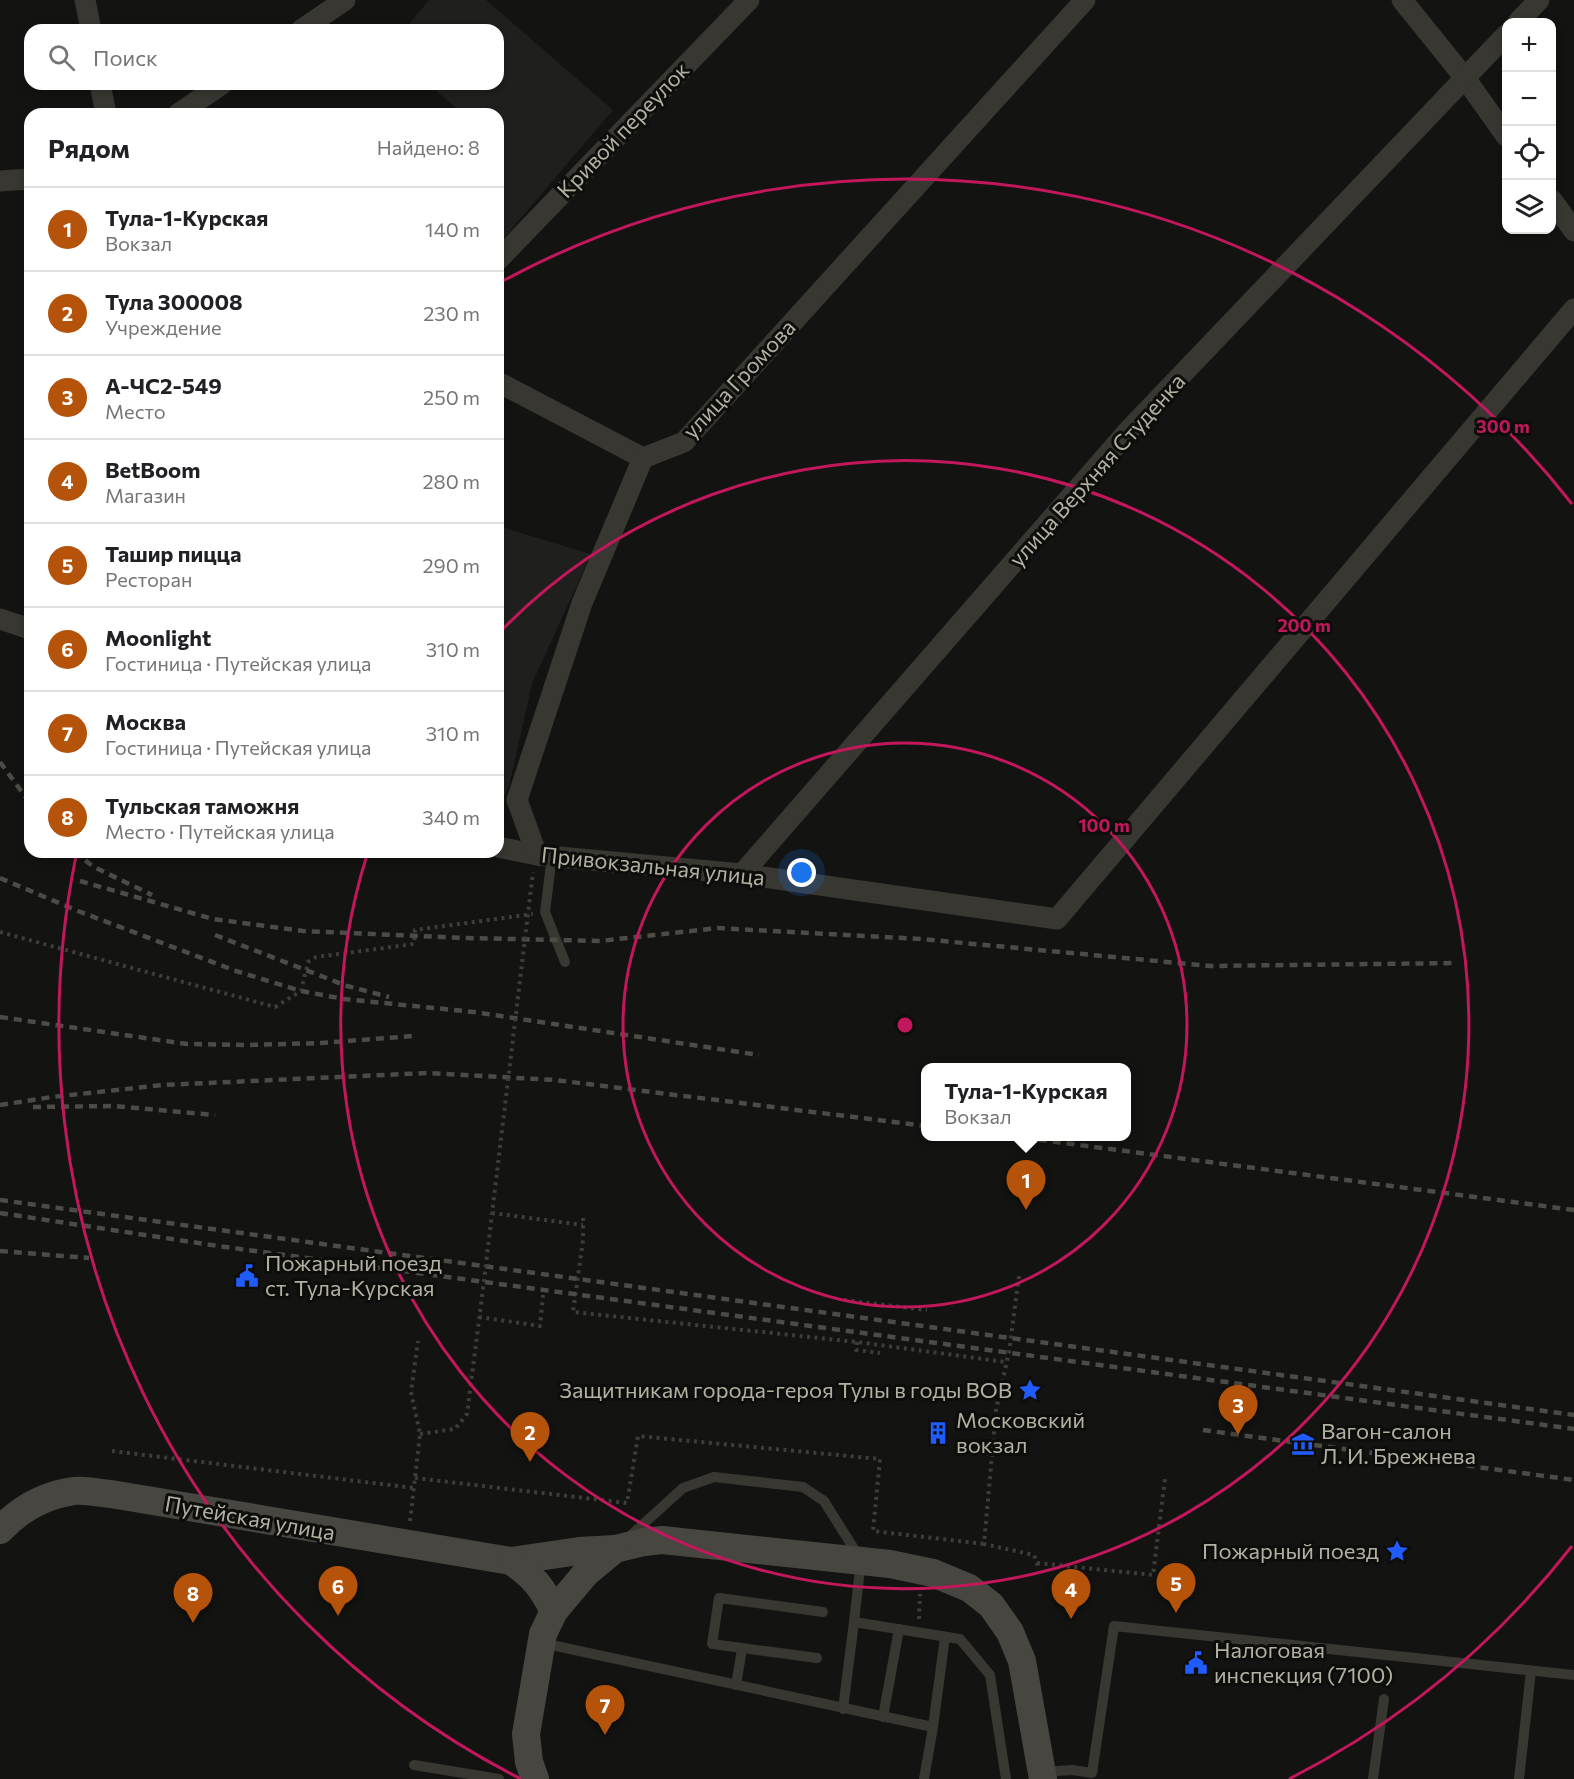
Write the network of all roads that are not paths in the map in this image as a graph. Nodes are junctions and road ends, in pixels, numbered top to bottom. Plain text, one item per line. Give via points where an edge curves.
1 (85, 0) edge
2 (345, 0) edge
3 (749, 0) edge
4 (1085, 0) edge
5 (1402, 0) edge
6 (1539, 0) edge
7 (1522, 18) edge
8 (90, 24) edge
9 (310, 24) edge
10 (1502, 38) edge
11 (1466, 78) junction
12 (101, 90) edge
13 (213, 90) edge
14 (105, 108) edge
15 (187, 108) edge
16 (1502, 130) edge
17 (24, 179) edge
18 (0, 181) edge
19 (1556, 207) edge
20 (1574, 231) edge
21 (504, 254) edge
22 (1574, 309) edge
23 (504, 385) edge
24 (643, 458) junction
25 (0, 619) edge
26 (24, 627) edge
27 (504, 850) edge
28 (541, 861) junction
29 (742, 874) junction
30 (565, 962) dead end
31 (0, 1530) edge
32 (615, 1549) junction
33 (511, 1560) junction
34 (861, 1560) junction
35 (554, 1611) junction
36 (823, 1612) dead end
37 (854, 1622) junction
38 (899, 1629) junction
39 (945, 1637) junction
40 (542, 1643) junction
41 (742, 1649) junction
42 (817, 1658) dead end
43 (1531, 1671) junction
44 (1574, 1675) edge
45 (736, 1685) junction
46 (1384, 1699) road end
47 (843, 1708) junction
48 (883, 1717) junction
49 (933, 1727) junction
50 (414, 1765) dead end
51 (1043, 1775) edge
52 (499, 1779) edge
53 (535, 1779) edge
54 (924, 1779) edge
55 (1006, 1779) edge
56 (1373, 1779) edge
57 (1519, 1779) edge

1 - 8 street
2 - 9 street
3 - 21 street, Кривой переулок
4 - 24 street, улица Громова via 684,442
5 - 11 street
6 - 7 street
10 - 11 street, улица Верхняя Cтуденка
11 - 16 street
11 - 29 street, улица Верхняя Cтуденка via 1128,431
12 - 14 street
13 - 15 street
17 - 18 street
19 - 20 street
22 - 29 street, Привокзальная улица via 1057,919
23 - 24 street
24 - 28 street via 582,603 517,800
25 - 26 street
27 - 28 street, Привокзальная улица
28 - 29 street, Привокзальная улица
28 - 30 lane via 544,912
31 - 33 street, Путейская улица via 12,1517 42,1498 75,1491
32 - 33 street, Путейская улица
32 - 34 street, Путейская улица via 662,1540
32 - 34 lane via 683,1488 714,1478 803,1487 824,1502
32 - 35 street via 586,1573
33 - 35 street via 532,1576
34 - 37 lane
34 - 51 street, Путейская улица via 933,1573 969,1588 991,1605 1010,1632 1022,1661
35 - 40 street
36 - 41 lane via 719,1598 712,1644
37 - 38 lane
37 - 47 lane
38 - 39 lane
38 - 48 lane
39 - 49 lane
39 - 55 lane via 960,1639 990,1675
40 - 45 lane
40 - 53 street via 526,1734
41 - 42 lane
41 - 45 lane
43 - 44 lane
43 - 51 lane via 1114,1626 1092,1773 1072,1770
43 - 57 lane
45 - 47 lane
46 - 56 lane
47 - 48 lane
48 - 49 lane
49 - 54 lane
50 - 52 lane

